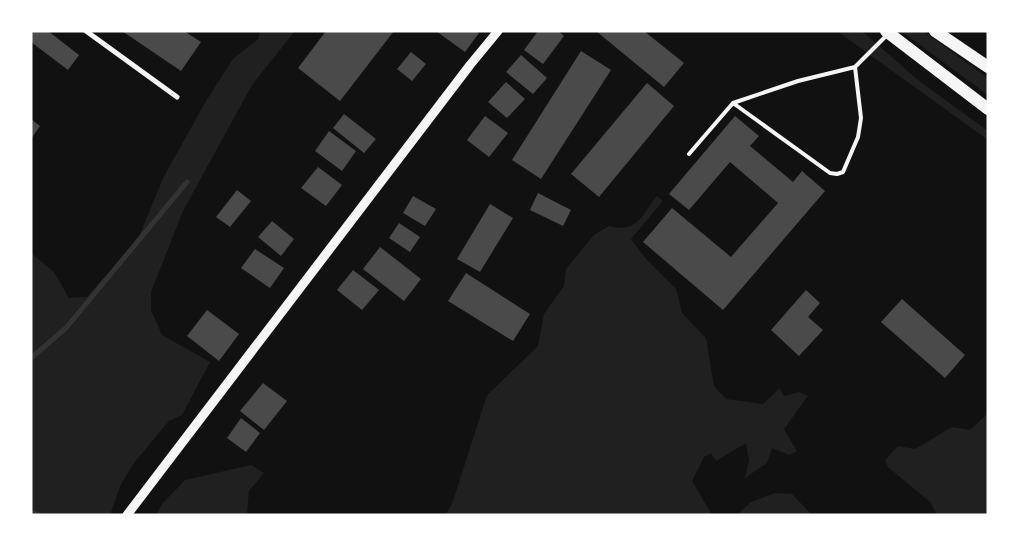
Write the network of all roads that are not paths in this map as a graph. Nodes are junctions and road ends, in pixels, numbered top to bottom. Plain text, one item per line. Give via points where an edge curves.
1 (86, 31) edge
2 (498, 31) edge
3 (935, 31) edge
4 (887, 32) edge
5 (855, 67) junction
6 (988, 67) edge
7 (177, 97) dead end
8 (733, 103) junction
9 (988, 109) edge
10 (689, 154) dead end
11 (127, 515) edge

1 - 7 street
2 - 11 street
3 - 6 main road
4 - 5 lane
4 - 9 main road
5 - 8 lane via 798,81
5 - 8 lane via 861,118 858,137 843,172 837,174 830,173
8 - 10 lane

